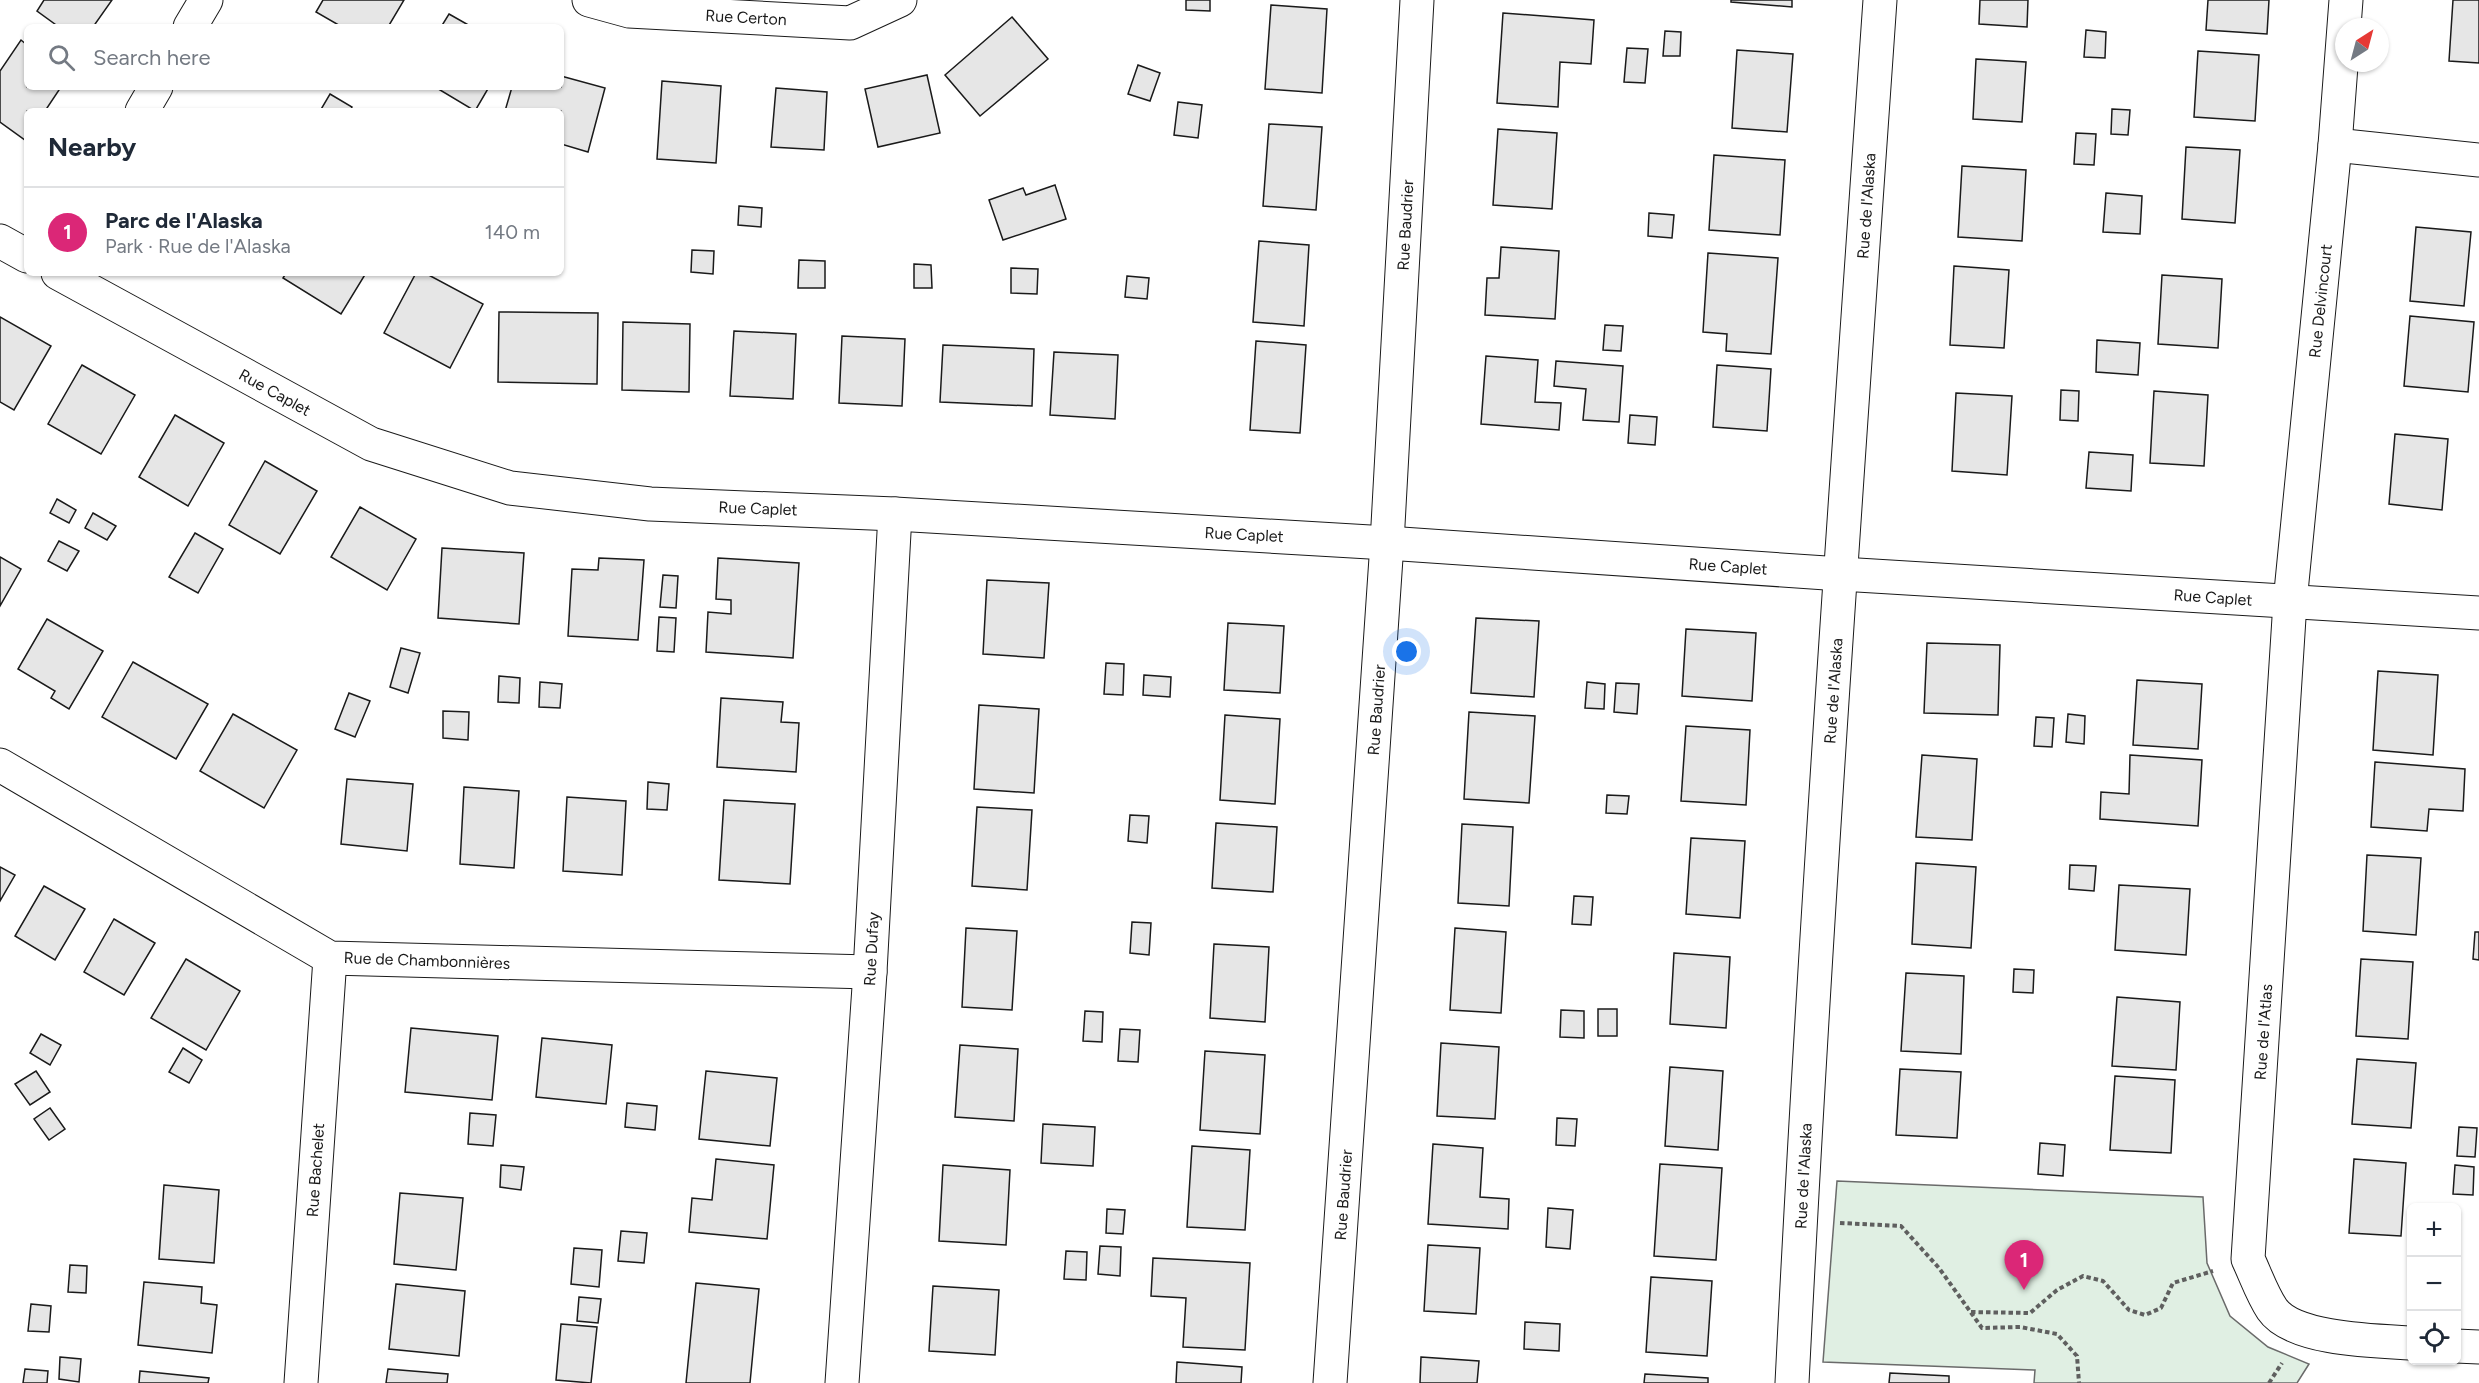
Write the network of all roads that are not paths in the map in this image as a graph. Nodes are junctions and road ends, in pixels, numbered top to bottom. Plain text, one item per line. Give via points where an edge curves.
1 (206, 0) edge
2 (589, 0) edge
3 (900, 0) edge
4 (1417, 0) edge
5 (1880, 0) edge
6 (2346, 0) edge
7 (192, 24) edge
8 (154, 90) edge
9 (144, 108) edge
10 (2335, 145) junction
11 (2479, 160) edge
12 (0, 241) edge
13 (24, 254) edge
14 (63, 276) edge
15 (895, 514) junction
16 (1387, 543) junction
17 (1841, 574) junction
18 (2290, 602) junction
19 (2479, 613) edge
20 (0, 765) edge
21 (330, 958) junction
22 (870, 972) junction
23 (2407, 1343) edge
24 (2461, 1346) edge
25 (2479, 1347) edge
26 (301, 1383) edge
27 (842, 1383) edge
28 (1330, 1383) edge
29 (1792, 1383) edge

1 - 7 street
2 - 3 street, Rue Certon via 629,11 850,22
4 - 16 street, Rue Baudrier
5 - 17 street, Rue de l'Alaska
6 - 10 street, Rue Delvincourt
8 - 9 street
10 - 11 street
10 - 18 street, Rue Delvincourt
12 - 13 street
14 - 15 street, Rue Caplet via 371,444 510,488 650,504
15 - 16 street, Rue Caplet
15 - 22 street, Rue Dufay
16 - 17 street, Rue Caplet
16 - 28 street, Rue Baudrier
17 - 18 street, Rue Caplet
17 - 29 street, Rue de l'Alaska
18 - 19 street, Rue Caplet
18 - 23 street, Rue de l'Atlas via 2248,1259 2273,1311 2302,1331
20 - 21 street, Rue de Chambonnières
21 - 22 street, Rue de Chambonnières
21 - 26 street, Rue Bachelet
22 - 27 street, Rue Dufay
24 - 25 street

